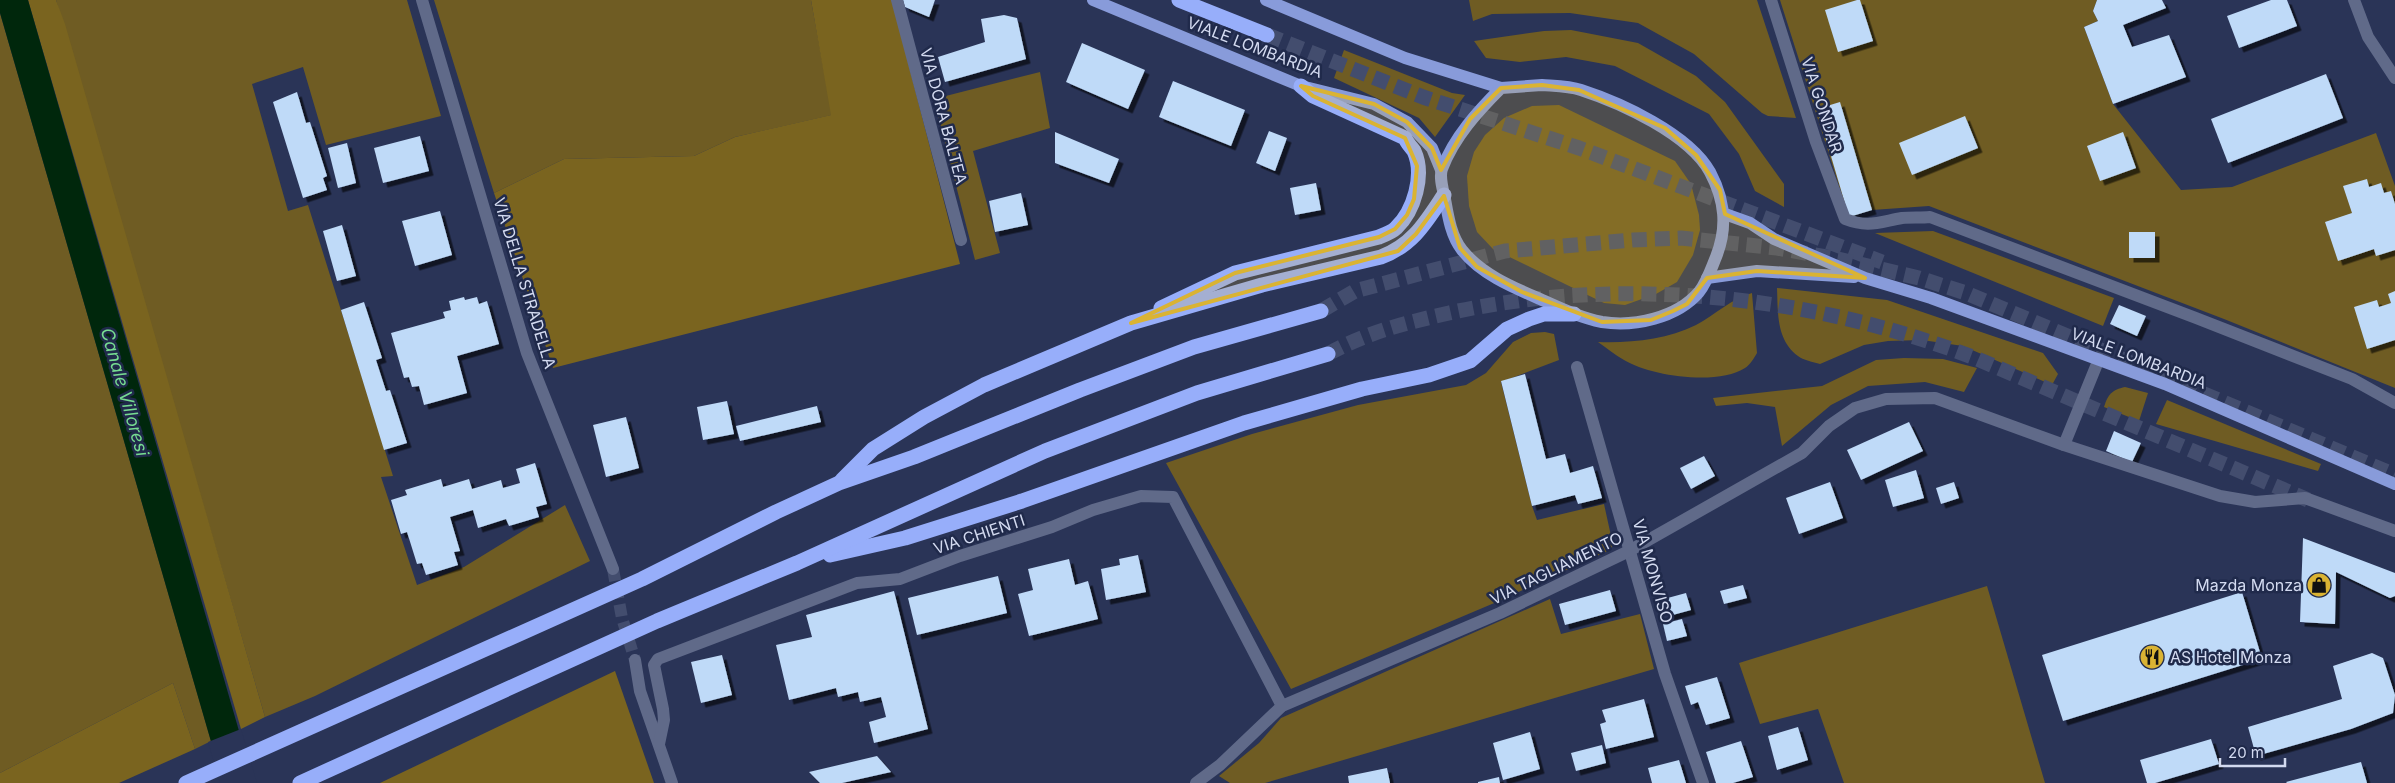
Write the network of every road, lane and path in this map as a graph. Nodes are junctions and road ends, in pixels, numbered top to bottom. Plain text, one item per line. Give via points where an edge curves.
1 (422, 0) edge
2 (897, 0) edge
3 (1093, 0) edge
4 (1178, 0) edge
5 (1266, 0) edge
6 (1771, 0) edge
7 (2354, 0) edge
8 (1267, 35) tunnel mouth
9 (2395, 78) edge
10 (1301, 86) junction
11 (1502, 88) junction
12 (1441, 170) junction
13 (1444, 195) junction
14 (1725, 214) junction
15 (961, 240) dead end
16 (1707, 278) junction
17 (1865, 278) junction
18 (1321, 311) tunnel mouth
19 (1574, 314) junction
20 (1131, 323) junction
21 (1328, 354) tunnel mouth
22 (2099, 359) junction
23 (1577, 367) dead end
24 (2395, 403) edge
25 (2064, 445) junction
26 (839, 483) junction
27 (2395, 484) edge
28 (2395, 531) edge
29 (1629, 551) junction
30 (797, 563) junction
31 (613, 569) tunnel mouth
32 (635, 660) tunnel mouth
33 (1282, 706) junction
34 (659, 744) junction
35 (186, 783) edge
36 (300, 783) edge
37 (672, 783) edge
38 (1196, 783) edge
39 (1703, 783) edge

1 - 31 street, VIA DELLA STRADELLA via 527,353
2 - 15 street, VIA DORA BALTEA
3 - 10 main road, VIALE LOMBARDIA
4 - 8 highway
5 - 11 main road via 1405,58
6 - 24 street, VIA GONDAR via 1845,219 1860,225 1930,217 2352,380
7 - 9 street via 2368,37
10 - 12 main road, VIALE LOMBARDIA via 1374,104 1407,122 1432,148
10 - 20 highway via 1314,96 1404,138 1414,152 1417,166 1414,199 1407,215 1395,230 1379,238 1235,272
11 - 12 main road via 1470,119
11 - 14 main road via 1542,85 1579,90 1665,128 1708,169 1720,190
12 - 13 main road, VIALE LOMBARDIA
13 - 19 main road, VIALE LOMBARDIA via 1460,248 1477,267 1522,292
13 - 20 highway via 1416,234 1398,250 1381,257
14 - 16 main road, VIALE LOMBARDIA via 1720,247
14 - 17 main road, VIALE LOMBARDIA
16 - 17 main road, VIALE LOMBARDIA via 1757,271
16 - 19 main road, VIALE LOMBARDIA via 1687,304 1651,320 1602,322
17 - 22 main road, VIALE LOMBARDIA via 1932,298
18 - 26 highway via 1194,347 914,457
19 - 30 highway via 1544,314 1529,319 1507,329 1470,361 1429,375 1362,389 1244,423 905,538
20 - 26 highway via 984,385 924,417 874,449
21 - 30 highway via 1198,393 1045,451
22 - 25 street
22 - 27 main road, VIALE LOMBARDIA via 2165,384
23 - 29 street, VIA MONVISO
25 - 28 street via 2220,496 2255,502 2305,498
25 - 29 street, VIA TAGLIAMENTO via 1935,398 1886,399 1855,408 1829,426 1802,453
26 - 35 highway via 642,579
29 - 33 street, VIA TAGLIAMENTO via 1500,613
29 - 39 street, VIA MONVISO via 1665,674
30 - 36 highway via 657,622
32 - 34 street via 640,691
33 - 34 street, VIA CHIENTI via 1173,497 1142,496 1093,510 1052,528 960,556 900,579 856,582 658,659 654,665 664,720
33 - 38 street, VIA TAGLIAMENTO via 1220,765
34 - 37 street

